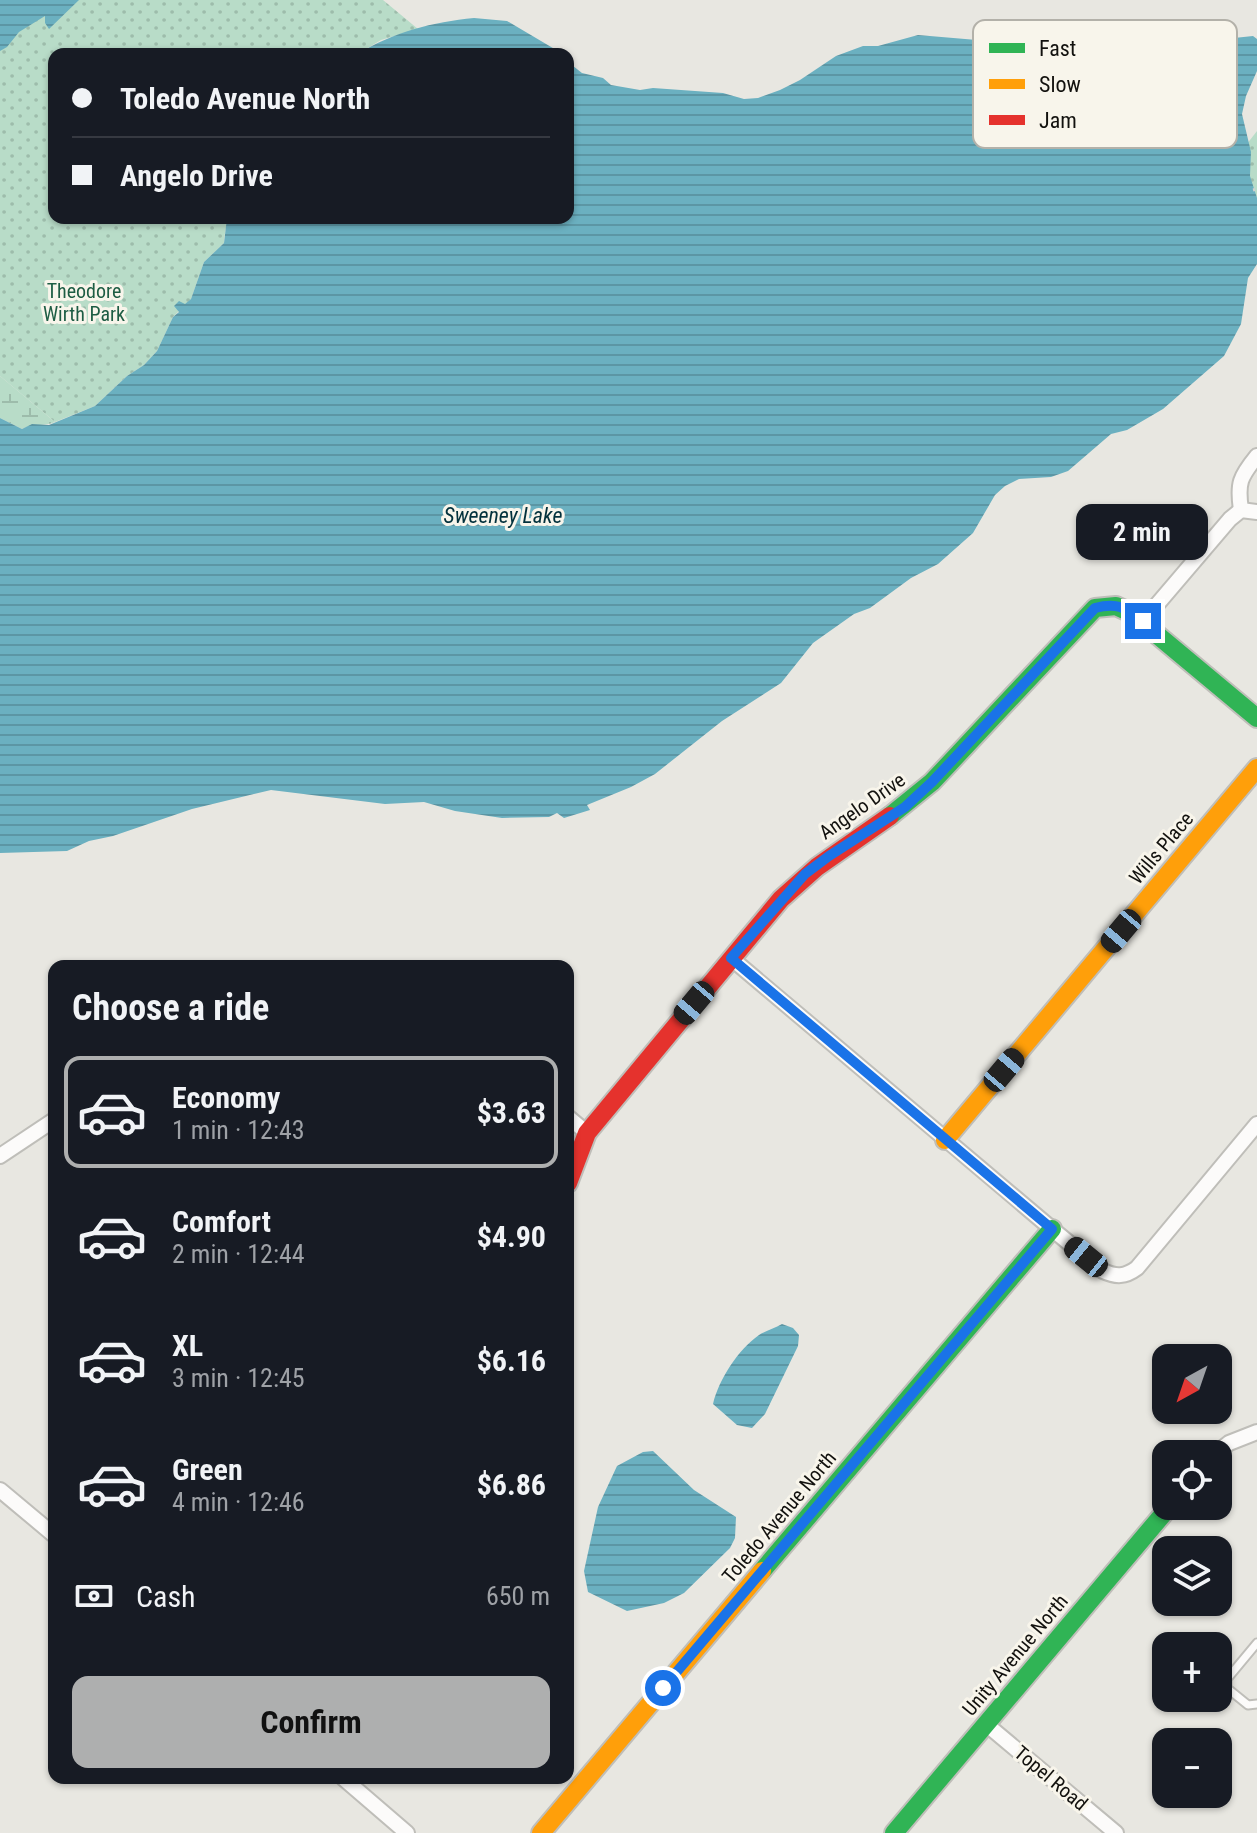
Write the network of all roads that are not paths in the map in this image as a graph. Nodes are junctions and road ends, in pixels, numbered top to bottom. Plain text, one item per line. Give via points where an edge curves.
1 (1257, 456) edge
2 (1241, 510) junction
3 (1257, 512) edge
4 (1143, 621) junction
5 (1257, 718) edge
6 (1257, 768) edge
7 (731, 958) junction
8 (574, 1122) edge
9 (48, 1124) edge
10 (1257, 1124) edge
11 (587, 1133) junction
12 (945, 1140) junction
13 (0, 1156) edge
14 (574, 1167) edge
15 (1052, 1229) junction
16 (1257, 1432) edge
17 (1232, 1442) edge
18 (0, 1490) edge
19 (1158, 1520) edge
20 (48, 1530) edge
21 (1257, 1643) edge
22 (1257, 1704) edge
23 (986, 1724) junction
24 (350, 1784) edge
25 (407, 1833) edge
26 (541, 1833) edge
27 (894, 1833) edge
28 (1116, 1833) edge

1 - 2 street via 1239,483
2 - 3 street
2 - 4 street
4 - 5 street, Angelo Drive
4 - 7 street, Angelo Drive via 1111,604 1095,608 932,782 905,807 805,874
6 - 12 street, Wills Place
7 - 11 street, Angelo Drive
7 - 12 street
8 - 11 street
9 - 13 street
10 - 15 street via 1137,1268 1121,1276 1103,1271
11 - 14 street, Angelo Drive
12 - 15 street
15 - 26 street, Toledo Avenue North
16 - 17 street
18 - 20 street
19 - 23 street, Unity Avenue North
21 - 22 lane via 1227,1679 1227,1688 1248,1705
23 - 27 street, Unity Avenue North
23 - 28 street, Topel Road
24 - 25 street

